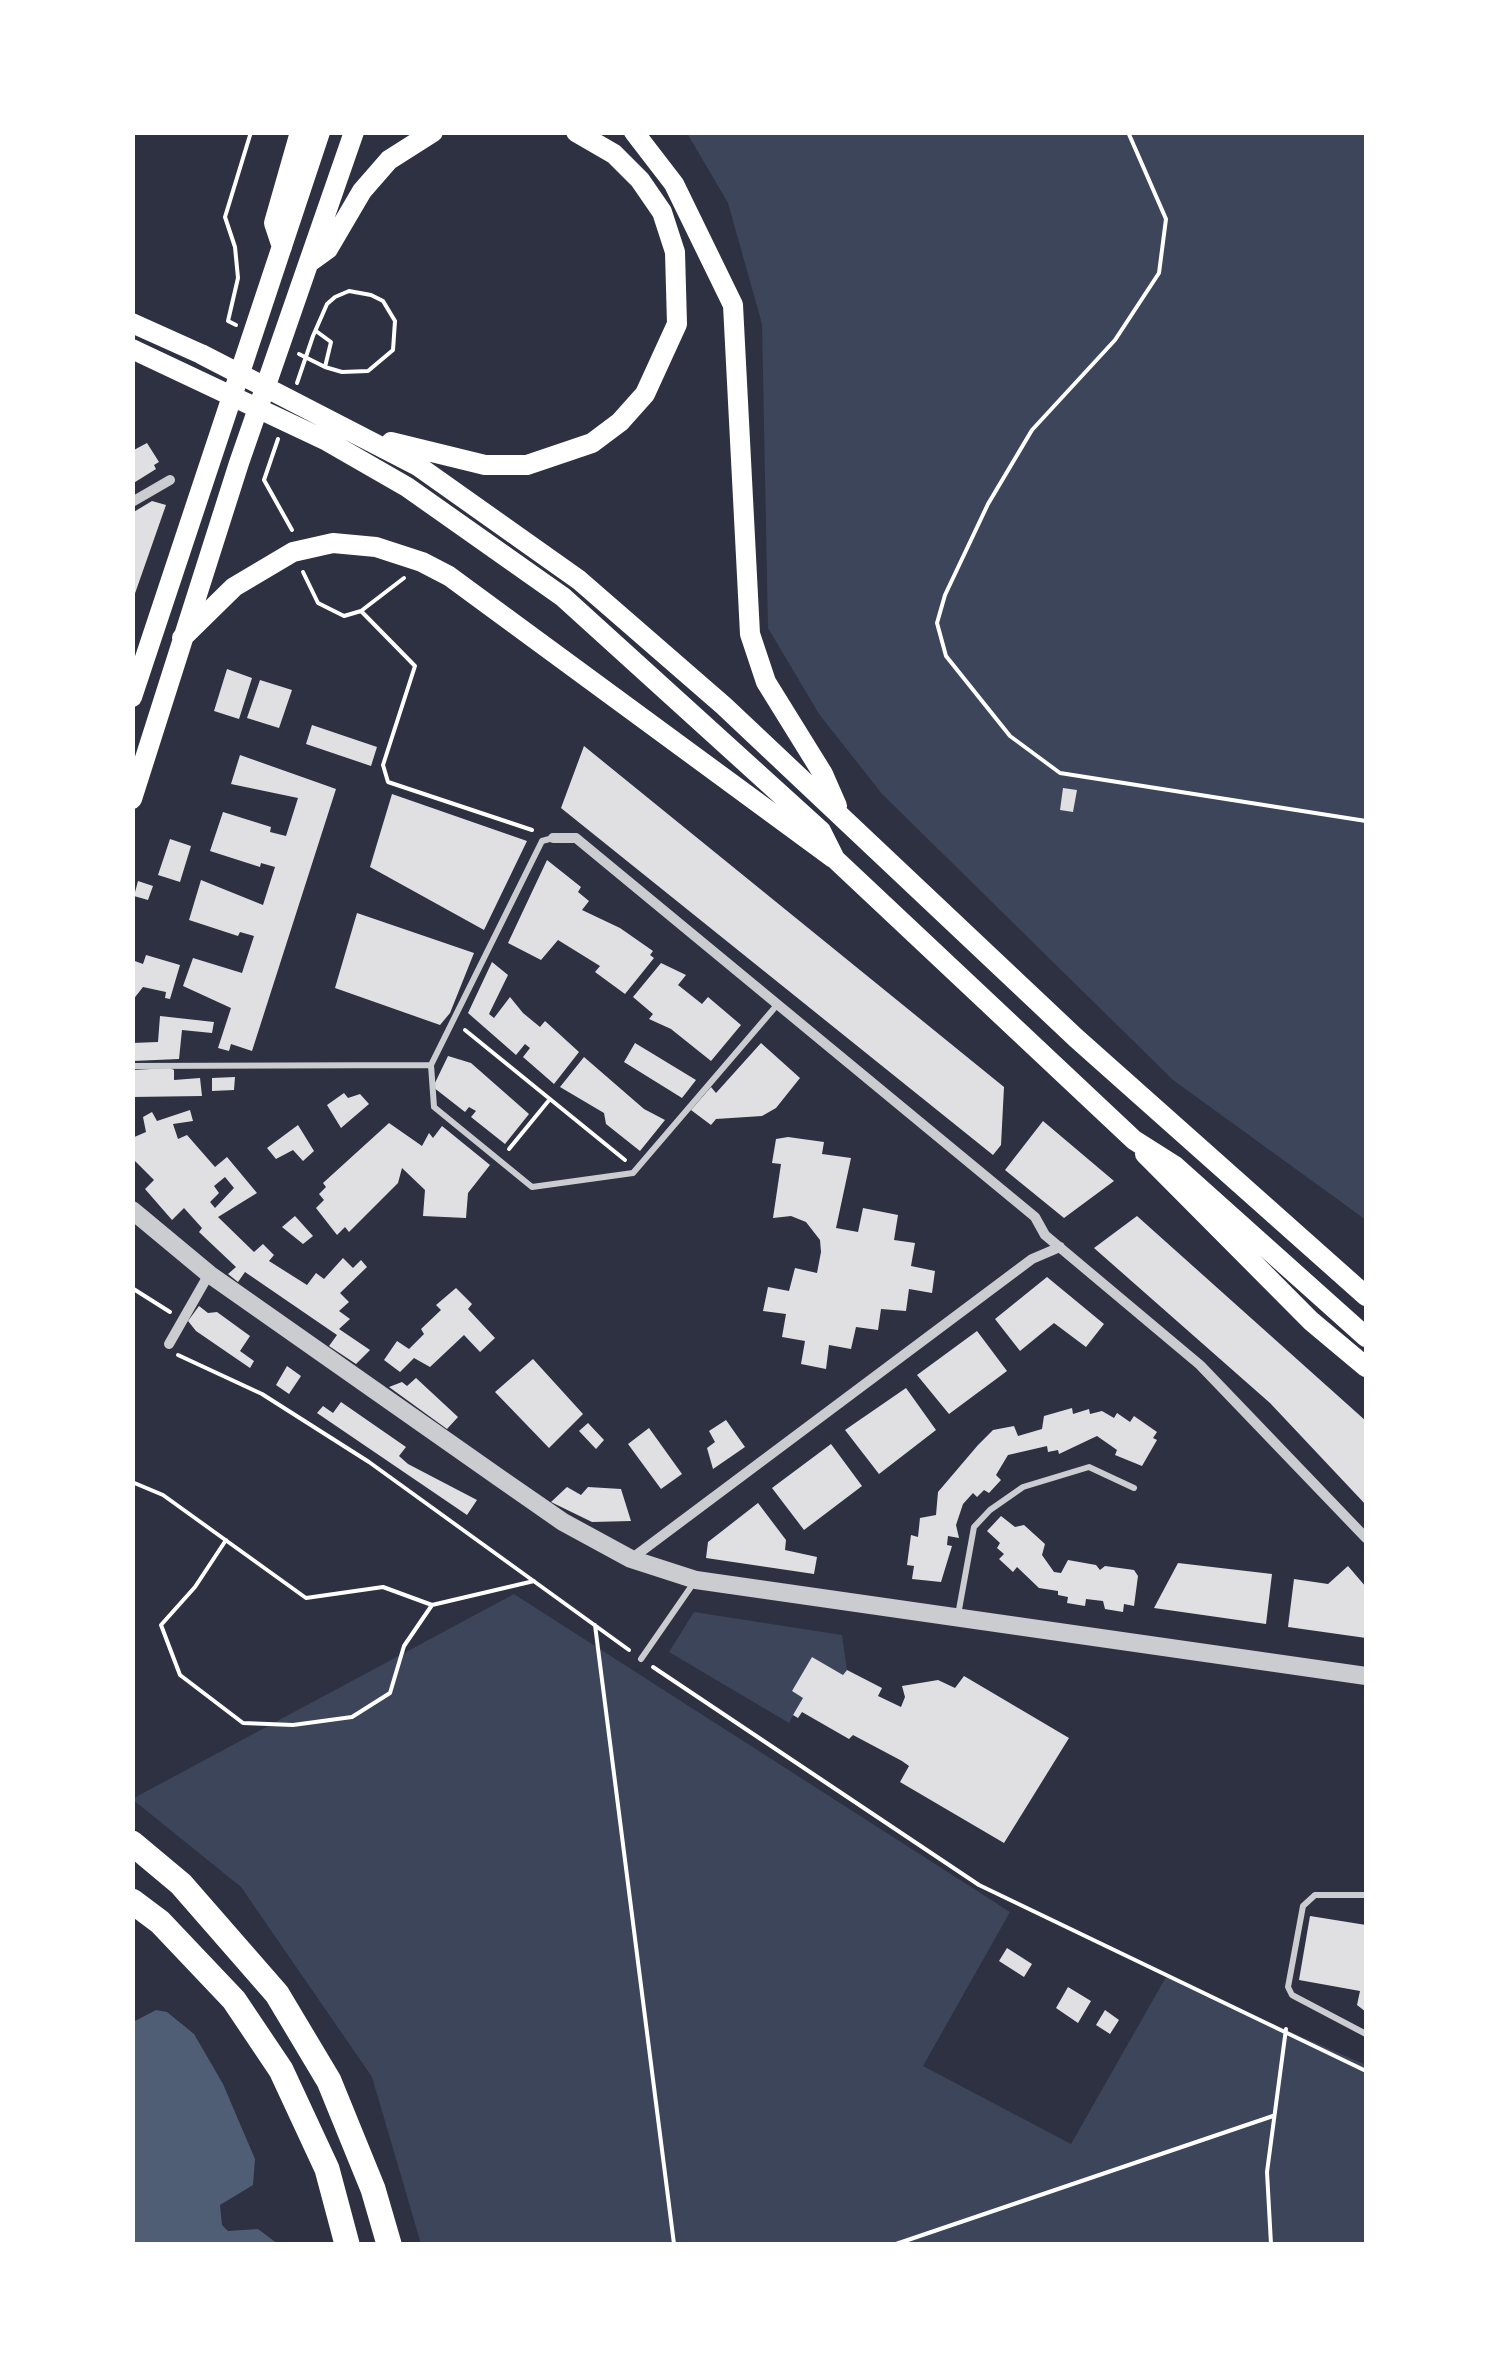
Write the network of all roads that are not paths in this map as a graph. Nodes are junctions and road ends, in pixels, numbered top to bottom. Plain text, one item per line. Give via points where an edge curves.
1 (300, 132) edge
2 (320, 132) edge
3 (354, 132) edge
4 (433, 132) edge
5 (576, 132) edge
6 (634, 132) edge
7 (282, 247) junction
8 (309, 264) junction
9 (132, 323) edge
10 (132, 349) edge
11 (356, 431) junction
12 (170, 480) dead end
13 (132, 502) edge
14 (182, 638) junction
15 (132, 696) edge
16 (132, 799) edge
17 (841, 817) junction
18 (553, 838) joint
19 (835, 859) junction
20 (778, 1004) junction
21 (432, 1065) junction
22 (132, 1066) edge
23 (1134, 1140) junction
24 (132, 1210) edge
25 (1060, 1247) junction
26 (209, 1274) junction
27 (1366, 1296) edge
28 (1366, 1337) edge
29 (169, 1344) road end
30 (1366, 1367) edge
31 (1134, 1488) dead end
32 (1366, 1538) edge
33 (631, 1559) junction
34 (696, 1580) junction
35 (958, 1616) junction
36 (642, 1659) road end
37 (1366, 1676) edge
38 (132, 1843) edge
39 (1366, 1895) edge
40 (132, 1901) edge
41 (132, 1912) edge
42 (160, 1922) junction
43 (1366, 2034) edge
44 (348, 2244) edge
45 (389, 2244) edge

1 - 7 main road via 274,223
2 - 7 main road
3 - 8 main road
4 - 8 main road via 390,160 362,191 328,249
5 - 11 main road via 614,154 640,180 662,212 676,252 676,324 645,394 592,443 527,465 485,465
6 - 17 main road via 674,184 733,305 750,634 766,682 823,774
7 - 15 main road
8 - 14 main road
9 - 11 main road
10 - 19 main road via 327,441 480,536 655,676 821,831
11 - 17 main road via 418,466 579,580
12 - 13 street
14 - 16 main road
14 - 19 main road via 234,588 293,552 332,544 376,547 449,576
17 - 27 main road
18 - 20 street via 576,838
18 - 21 lane via 542,842
19 - 23 main road
20 - 21 lane via 636,1169 532,1186 434,1107
20 - 25 street via 1035,1216
21 - 22 lane
23 - 28 main road via 1175,1166
23 - 30 main road via 1310,1321
24 - 26 street
25 - 32 street via 1200,1365
25 - 33 street via 1032,1259
26 - 29 street
26 - 33 street via 563,1522
31 - 35 lane via 1088,1466 1023,1487 990,1510 974,1527
33 - 34 street
34 - 35 street
34 - 36 lane
35 - 37 street
38 - 45 highway via 182,1884 277,1994 329,2082
39 - 43 lane via 1314,1895 1302,1906 1288,1987
40 - 42 highway
41 - 42 lane
42 - 44 highway via 234,2000 281,2070 326,2169

